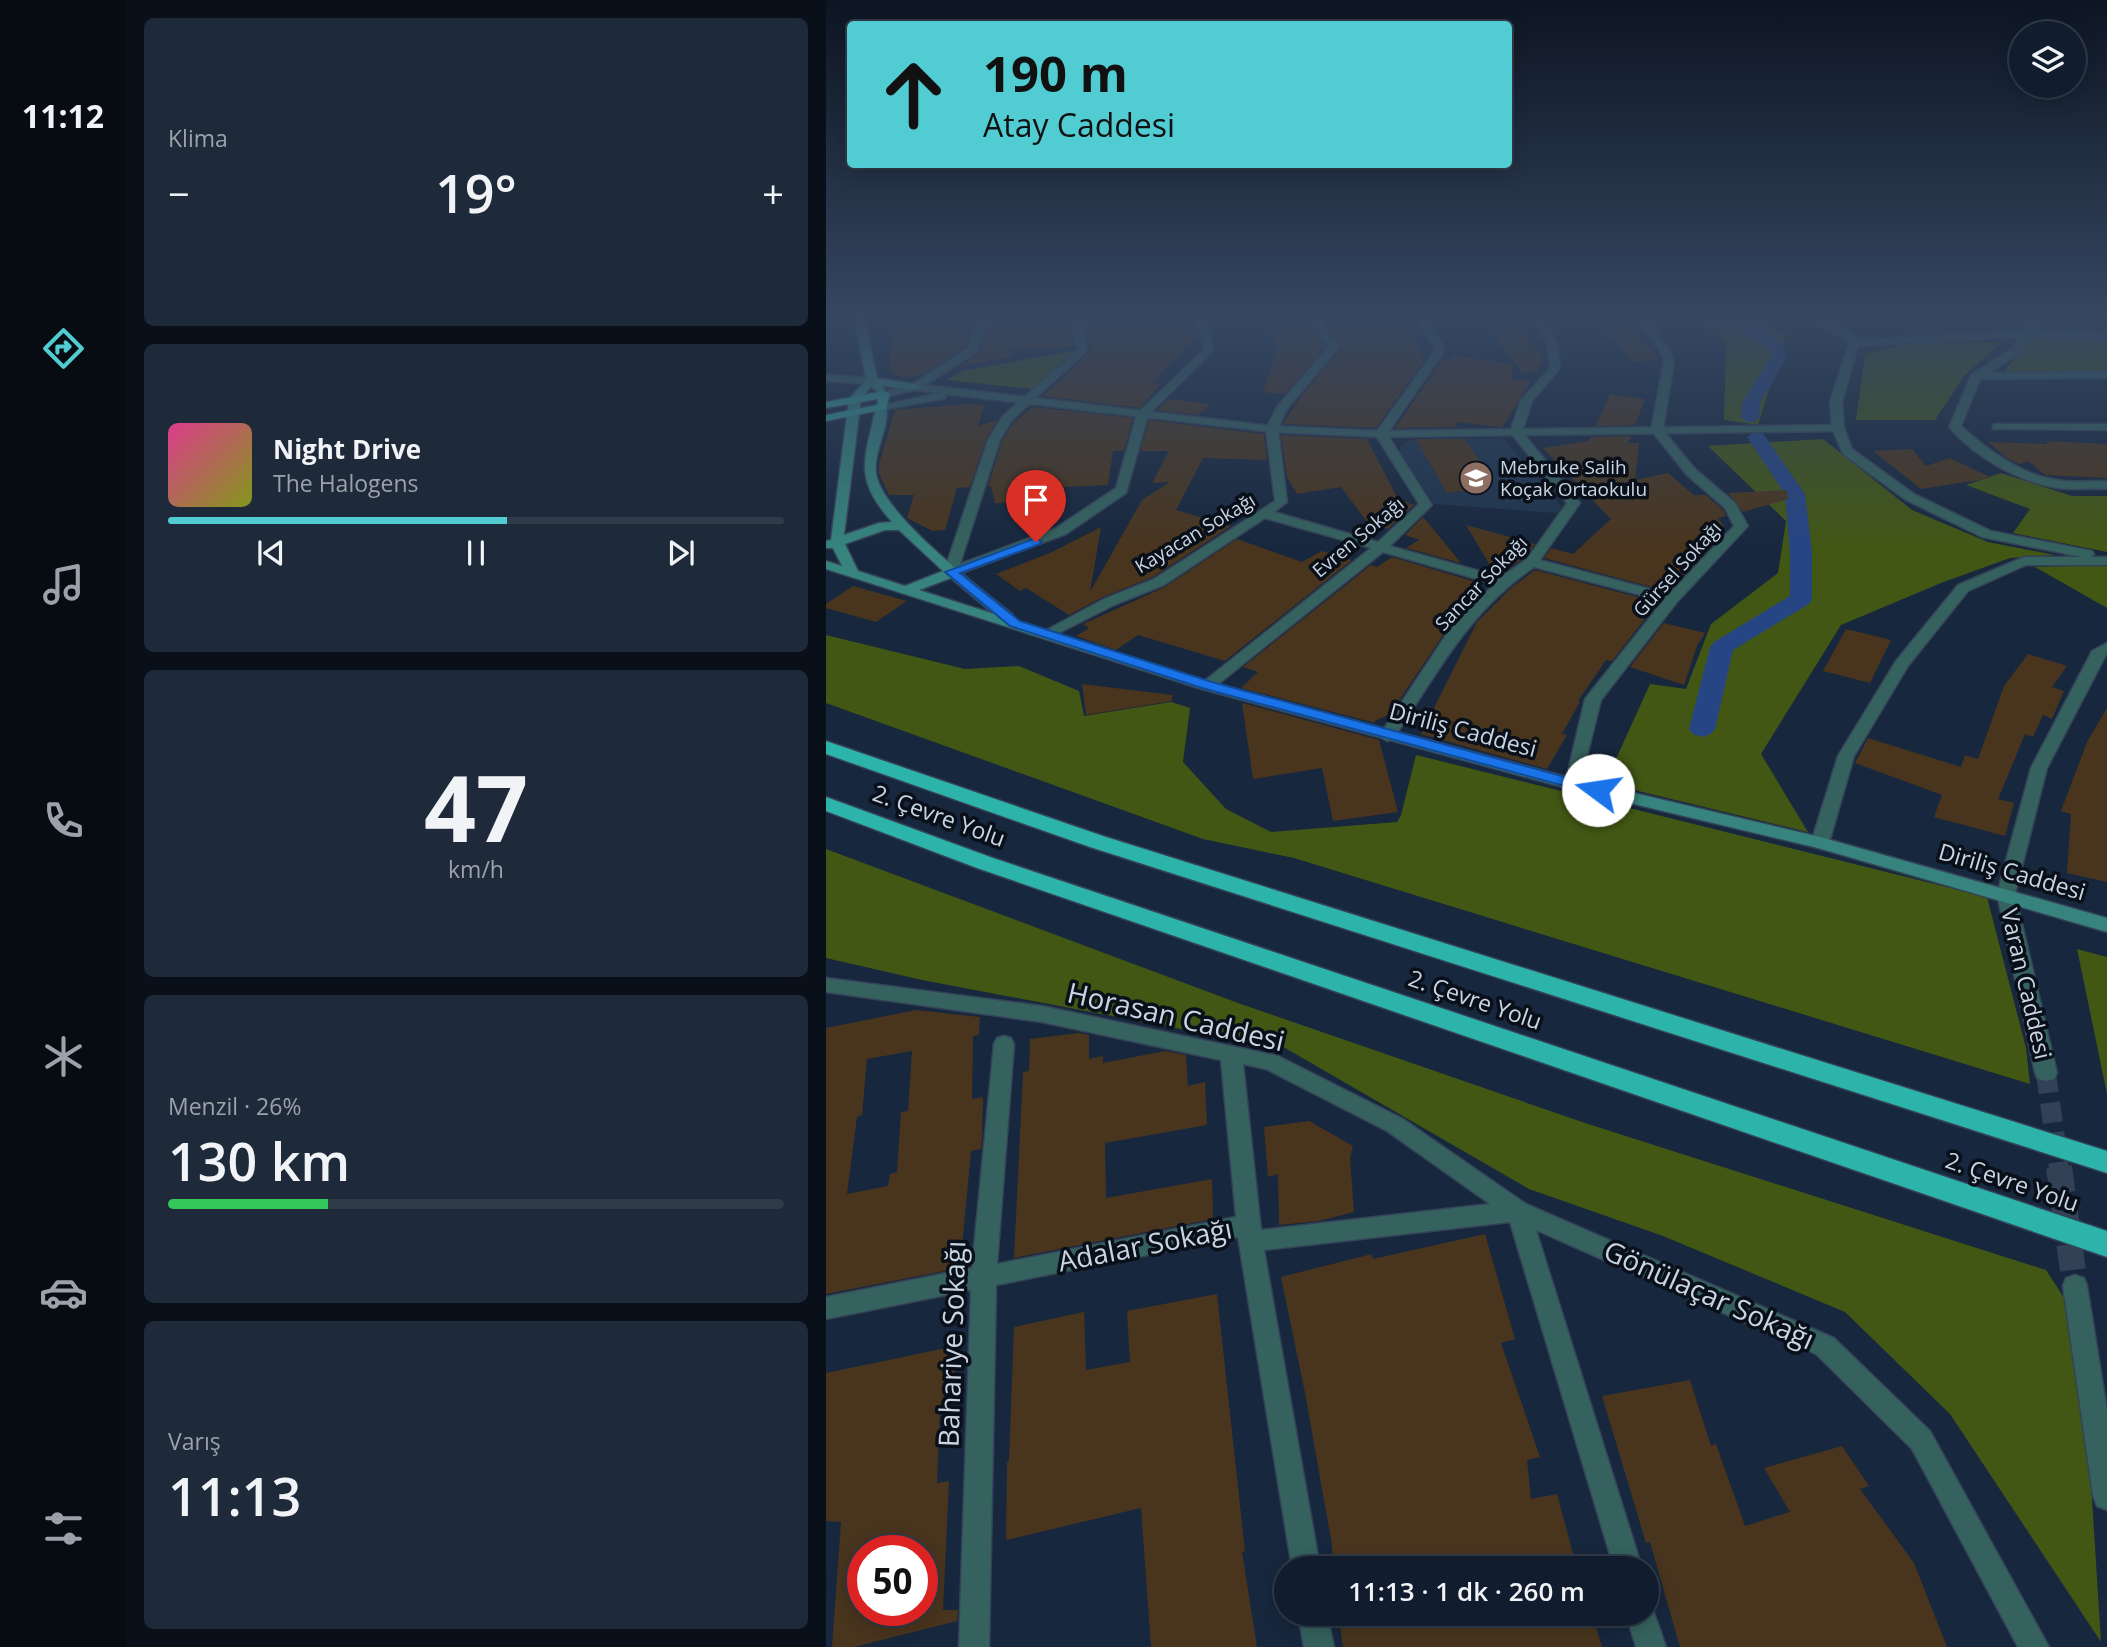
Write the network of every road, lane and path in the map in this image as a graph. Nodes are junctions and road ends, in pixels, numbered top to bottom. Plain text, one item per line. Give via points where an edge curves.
1 (858, 395) edge
2 (880, 395) edge
3 (896, 395) edge
4 (938, 395) edge
5 (972, 395) edge
6 (1035, 395) edge
7 (1163, 395) edge
8 (1293, 395) edge
9 (1410, 395) edge
10 (1531, 395) edge
11 (1663, 395) edge
12 (1838, 395) edge
13 (1968, 395) edge
14 (883, 400) junction
15 (1027, 402) junction
16 (826, 405) edge
17 (854, 406) junction
18 (1143, 414) junction
19 (826, 418) edge
20 (1997, 427) dead end
21 (2107, 427) edge
22 (1838, 428) junction
23 (1272, 429) junction
24 (1657, 430) junction
25 (1516, 432) junction
26 (1381, 435) junction
27 (2107, 485) edge
28 (1265, 514) junction
29 (906, 526) junction
30 (832, 544) edge
31 (1382, 546) junction
32 (2107, 559) edge
33 (1531, 562) junction
34 (826, 565) edge
35 (951, 572) junction
36 (852, 573) junction
37 (1503, 582) junction
38 (905, 590) junction
39 (1672, 599) junction
40 (1015, 624) junction
41 (1048, 633) junction
42 (2107, 647) edge
43 (1207, 685) junction
44 (1387, 736) junction
45 (826, 747) edge
46 (1573, 784) junction
47 (826, 804) edge
48 (1820, 843) junction
49 (2006, 894) junction
50 (2107, 925) edge
51 (826, 985) edge
52 (1004, 1044) dead end
53 (1231, 1054) junction
54 (2046, 1073) tunnel mouth
55 (2107, 1162) edge
56 (1518, 1211) junction
57 (1249, 1233) junction
58 (2107, 1244) edge
59 (984, 1275) junction
60 (2075, 1286) tunnel mouth
61 (826, 1308) edge
62 (2107, 1496) edge
63 (1304, 1556) edge
64 (1624, 1556) edge
65 (1315, 1626) edge
66 (1645, 1626) edge
67 (974, 1647) edge
68 (1319, 1647) edge
69 (1651, 1647) edge
70 (2034, 1647) edge

1 - 17 main road
2 - 14 main road
3 - 14 street
4 - 14 street
5 - 15 street
6 - 15 street
7 - 18 street
8 - 23 street
9 - 26 street
10 - 25 street
11 - 24 street
12 - 22 street
13 - 27 street via 1955,427 2009,467 2049,482
14 - 17 main road
14 - 29 main road via 870,476 877,496
15 - 18 street
15 - 35 street via 1007,418 994,440
16 - 17 main road
17 - 19 main road
17 - 30 main road
18 - 23 street
18 - 35 street via 1122,490 1061,531
20 - 21 street
22 - 24 street
22 - 32 street via 1847,451 1910,497 1987,534
23 - 26 street
23 - 28 street, Kayacan Sokağı via 1281,502
24 - 25 street
24 - 39 street, Gürsel Sokağı via 1691,472 1731,506 1741,526
25 - 26 street
25 - 33 street, Sancar Sokağı via 1574,503
26 - 31 street, Evren Sokağı via 1426,505
28 - 31 street
28 - 41 street, Kayacan Sokağı via 1159,582
29 - 30 main road via 884,526
29 - 35 main road
30 - 36 main road
31 - 37 street
31 - 43 street, Evren Sokağı
32 - 48 street via 2024,561 1964,588 1900,664 1846,756
33 - 37 street, Sancar Sokağı
33 - 39 street
34 - 36 main road, Diriliş Caddesi
35 - 38 main road
35 - 40 main road
36 - 38 main road, Diriliş Caddesi
37 - 44 street, Sancar Sokağı via 1455,632
38 - 40 main road, Diriliş Caddesi
39 - 46 street, Gürsel Sokağı via 1593,699
40 - 41 main road, Diriliş Caddesi
41 - 43 main road, Diriliş Caddesi
42 - 49 street via 2099,651 2039,768
43 - 44 main road, Diriliş Caddesi
44 - 46 main road, Diriliş Caddesi
45 - 55 highway, 2. Çevre Yolu via 1098,842
46 - 48 main road, Diriliş Caddesi
47 - 58 highway, 2. Çevre Yolu via 985,863
48 - 49 main road, Diriliş Caddesi
49 - 50 main road, Diriliş Caddesi
49 - 54 street, Varan Caddesi
51 - 53 street, Horasan Caddesi via 1042,1014
52 - 59 street, Bahariye Sokağı
53 - 56 street, Horasan Caddesi via 1271,1062 1395,1125
53 - 57 street
56 - 57 street
56 - 64 street
56 - 70 street, Gönülaçar Sokağı via 1825,1346 1921,1440
57 - 59 street, Adalar Sokağı
57 - 63 street, Adalar Sokağı
59 - 61 street, Adalar Sokağı
59 - 67 street, Bahariye Sokağı
60 - 62 street
65 - 68 street
66 - 69 street

